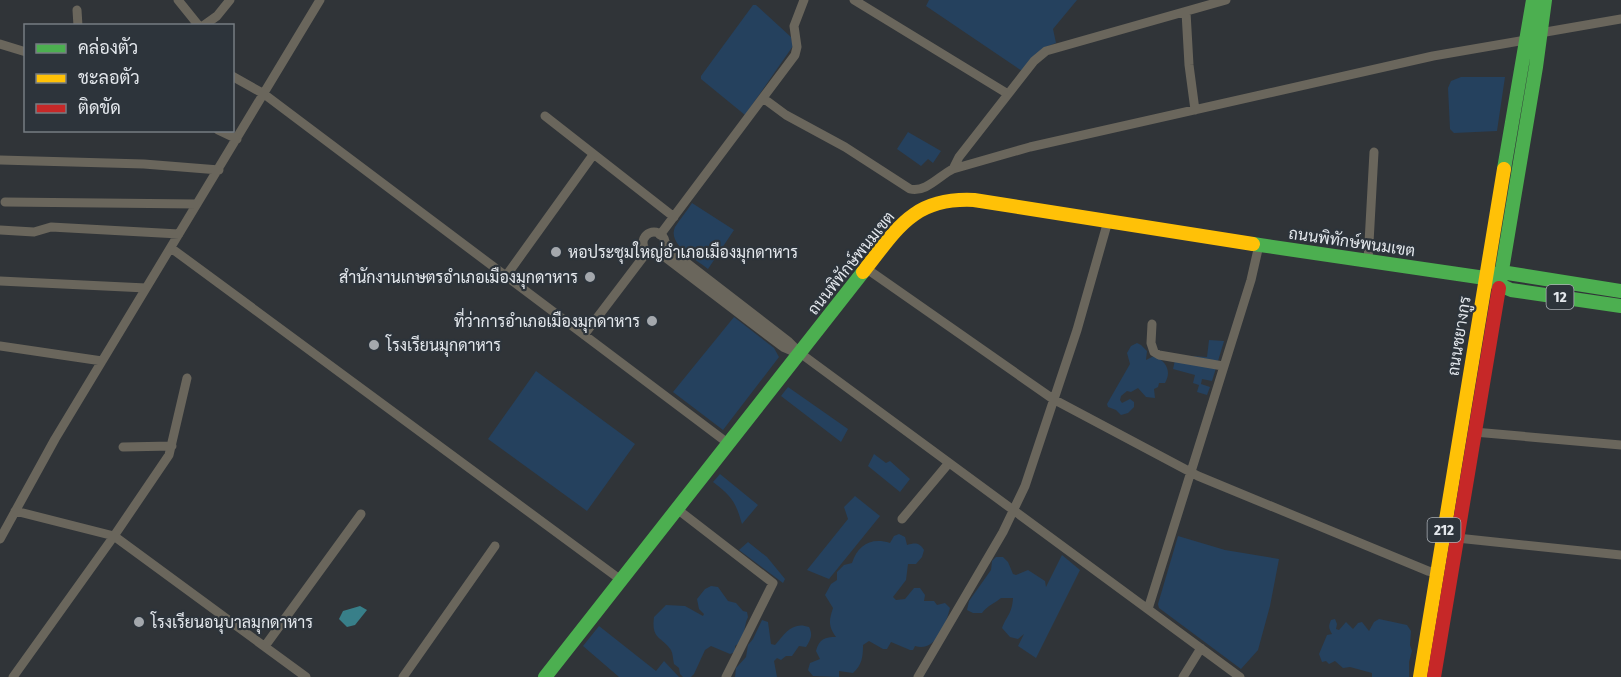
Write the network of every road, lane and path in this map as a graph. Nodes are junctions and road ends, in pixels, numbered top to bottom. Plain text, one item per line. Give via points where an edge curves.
1 (178, 0) edge
2 (230, 0) edge
3 (320, 0) edge
4 (804, 0) edge
5 (854, 0) edge
6 (1226, 0) edge
7 (1533, 0) edge
8 (1545, 0) edge
9 (77, 10) dead end
10 (1186, 12) junction
11 (1621, 19) edge
12 (78, 24) edge
13 (199, 24) edge
14 (204, 24) edge
15 (1540, 33) junction
16 (1526, 40) junction
17 (0, 44) edge
18 (24, 51) edge
19 (234, 77) edge
20 (264, 94) junction
21 (1008, 94) junction
22 (762, 98) junction
23 (1196, 110) junction
24 (545, 116) dead end
25 (223, 132) edge
26 (237, 139) junction
27 (1374, 152) dead end
28 (593, 155) junction
29 (0, 160) edge
30 (953, 169) junction
31 (219, 170) junction
32 (5, 202) dead end
33 (197, 204) junction
34 (674, 217) junction
35 (1108, 221) junction
36 (0, 230) edge
37 (179, 234) junction
38 (662, 238) junction
39 (1259, 245) junction
40 (171, 248) junction
41 (650, 253) junction
42 (1368, 261) junction
43 (867, 269) junction
44 (506, 276) junction
45 (1485, 278) junction
46 (1500, 279) junction
47 (0, 281) edge
48 (146, 288) junction
49 (1621, 291) edge
50 (1621, 306) edge
51 (1152, 324) dead end
52 (584, 335) junction
53 (0, 346) edge
54 (800, 353) junction
55 (102, 361) junction
56 (1223, 366) junction
57 (187, 378) dead end
58 (1053, 399) junction
59 (1474, 432) junction
60 (729, 444) junction
61 (172, 446) junction
62 (1621, 446) edge
63 (123, 447) dead end
64 (948, 464) junction
65 (1190, 472) junction
66 (677, 509) junction
67 (15, 511) junction
68 (1014, 511) junction
69 (361, 514) dead end
70 (902, 519) dead end
71 (114, 536) junction
72 (1457, 537) junction
73 (0, 539) edge
74 (495, 546) dead end
75 (1621, 553) edge
76 (1437, 573) junction
77 (621, 580) junction
78 (1148, 609) junction
79 (265, 646) junction
80 (1201, 648) junction
81 (13, 677) edge
82 (306, 677) edge
83 (403, 677) edge
84 (545, 677) edge
85 (726, 677) edge
86 (918, 677) edge
87 (1183, 677) edge
88 (1240, 677) edge
89 (1420, 677) edge
90 (1434, 677) edge

1 - 13 street
2 - 14 street
3 - 20 street
4 - 22 street via 794,26 795,55
5 - 21 street
6 - 10 street
7 - 16 main road, ถนนชยางกูร / 212
8 - 15 main road, ถนนชยางกูร / 212
9 - 12 street
10 - 21 street via 1046,51
10 - 23 street
11 - 15 street
15 - 46 main road, ถนนชยางกูร / 212
16 - 23 street via 1433,56
16 - 45 main road, ถนนชยางกูร / 212
17 - 18 street
19 - 20 street
20 - 26 street
20 - 44 street
21 - 30 street via 958,157
22 - 30 street via 913,190 923,189
22 - 34 street
23 - 30 street via 1030,147
24 - 28 street
25 - 26 street
26 - 31 street
27 - 42 street
28 - 34 street
28 - 44 street
29 - 31 street
31 - 33 street
32 - 33 street
33 - 37 street
34 - 38 street
35 - 39 main road, ถนนพิทักษ์พนมเขต
35 - 43 main road, ถนนพิทักษ์พนมเขต via 974,200 944,200 910,216
35 - 58 street
36 - 37 street via 34,232 51,227
37 - 40 street
38 - 41 street via 661,251
38 - 41 street via 654,232 645,236 643,246
38 - 54 street via 674,253
39 - 42 main road, ถนนพิทักษ์พนมเขต
39 - 56 street
40 - 48 street
40 - 77 street
41 - 52 street
41 - 54 street via 666,258 783,347
42 - 45 main road, ถนนพิทักษ์พนมเขต
43 - 54 main road, ถนนพิทักษ์พนมเขต
43 - 58 street
44 - 52 street
45 - 46 main road
45 - 76 main road, ถนนชยางกูร / 212
46 - 49 main road, 12
46 - 50 main road, 12 via 1511,290
46 - 59 main road, ถนนชยางกูร / 212
47 - 48 street
48 - 55 street
51 - 56 street via 1151,343 1159,355
52 - 60 street
53 - 55 street
54 - 60 main road, ถนนพิทักษ์พนมเขต
54 - 64 street
55 - 67 street
56 - 65 street
57 - 61 street
58 - 65 street
58 - 68 street
59 - 62 street
59 - 72 main road, ถนนชยางกูร / 212
60 - 66 main road, ถนนพิทักษ์พนมเขต
61 - 63 street
61 - 71 street
64 - 68 street
64 - 70 street
65 - 76 street
65 - 78 street
66 - 77 main road, ถนนพิทักษ์พนมเขต
66 - 85 street via 773,584
67 - 71 street
67 - 73 street
68 - 78 street
68 - 86 street
69 - 79 street
71 - 79 street
71 - 81 street
72 - 75 street
72 - 90 main road, ถนนชยางกูร / 212
74 - 83 street
76 - 89 main road, ถนนชยางกูร / 212
77 - 84 main road, ถนนพิทักษ์พนมเขต
78 - 80 street
79 - 82 street
80 - 87 street
80 - 88 street

